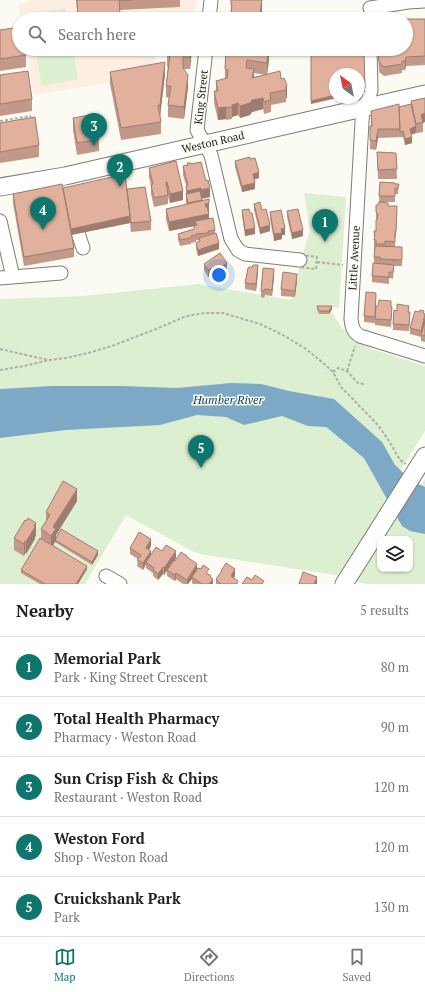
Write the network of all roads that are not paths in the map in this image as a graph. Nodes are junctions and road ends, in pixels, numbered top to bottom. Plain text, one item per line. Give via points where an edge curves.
1 (211, 0) edge
2 (425, 1) edge
3 (370, 9) edge
4 (210, 12) edge
5 (205, 56) edge
6 (370, 56) edge
7 (425, 94) edge
8 (364, 108) junction
9 (205, 144) junction
10 (0, 187) edge
11 (0, 221) edge
12 (78, 233) edge
13 (83, 248) dead end
14 (300, 260) dead end
15 (62, 274) dead end
16 (6, 278) edge
17 (425, 356) edge
18 (421, 462) edge
19 (106, 576) dead end
20 (120, 584) edge
21 (344, 584) edge

1 - 4 street
2 - 3 street
5 - 9 street, King Street via 197,130
6 - 8 street, Little Avenue via 371,90
7 - 8 main road, Weston Road
8 - 9 main road, Weston Road
8 - 17 street, Little Avenue via 351,325 360,336
9 - 10 main road, Weston Road via 66,181
9 - 14 street, King Street via 211,155 231,239 238,250 245,254
11 - 16 street
12 - 13 street
15 - 16 street
18 - 21 main road, bridge
19 - 20 street

